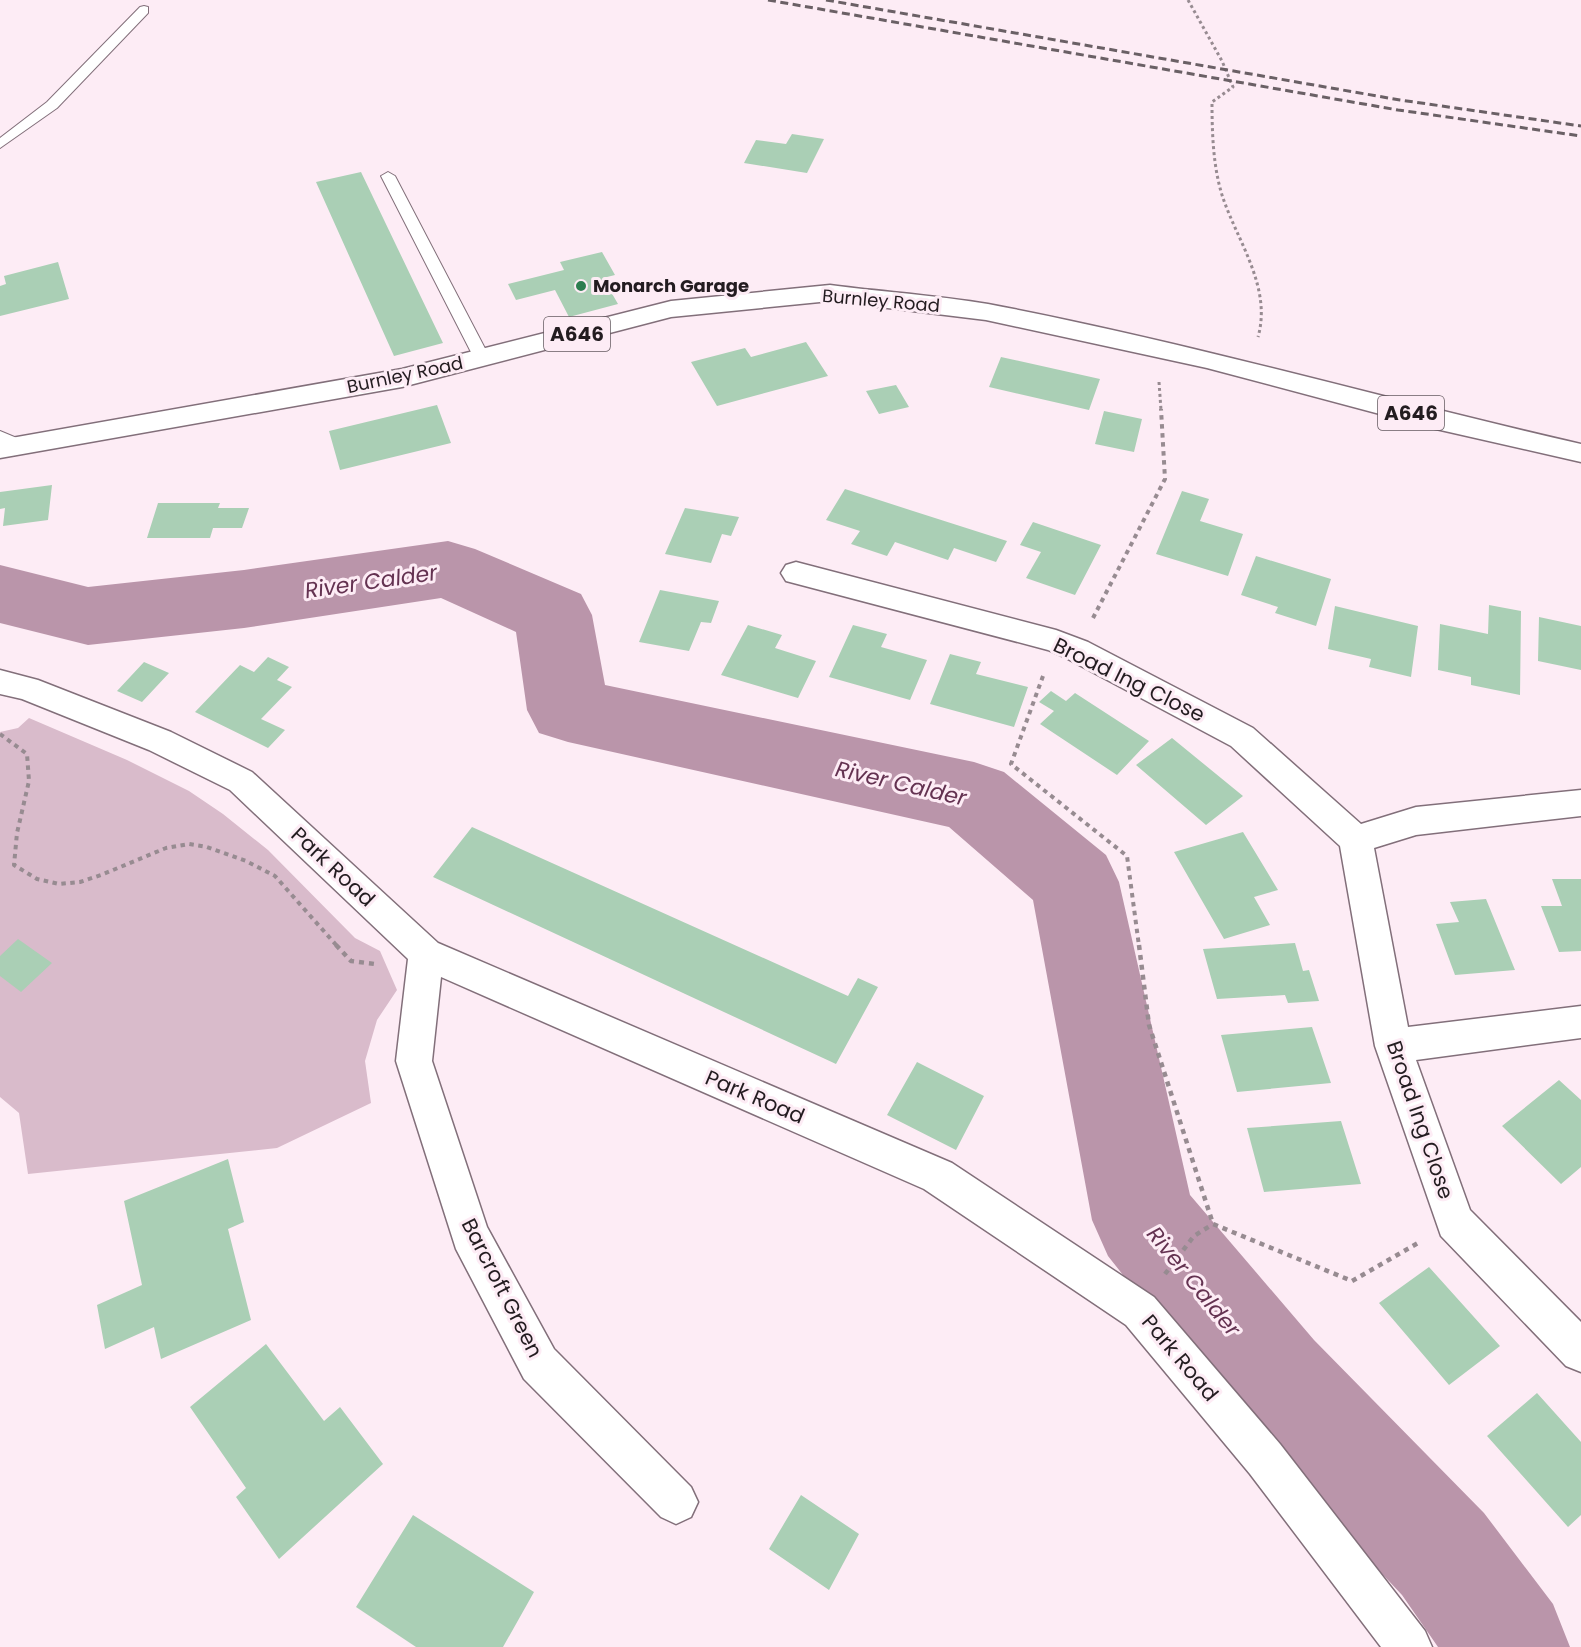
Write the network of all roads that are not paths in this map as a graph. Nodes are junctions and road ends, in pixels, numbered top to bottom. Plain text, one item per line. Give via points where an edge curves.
1 (144, 10) dead end
2 (0, 144) edge
3 (388, 176) dead end
4 (482, 358) junction
5 (6, 443) edge
6 (1581, 453) edge
7 (795, 573) dead end
8 (0, 682) edge
9 (1581, 803) edge
10 (1356, 840) junction
11 (426, 954) junction
12 (1581, 1022) edge
13 (1393, 1046) junction
14 (1581, 1350) edge
15 (676, 1502) dead end
16 (1409, 1647) edge

1 - 2 lane via 52,105
3 - 4 lane
4 - 5 main road, Burnley Road / A646 via 402,378
4 - 6 main road, Burnley Road / A646 via 671,309 830,293 986,312 1207,360
7 - 10 main road, Broad Ing Close via 1066,646 1242,737
8 - 11 main road, Park Road via 27,688 160,741 241,781
9 - 10 main road via 1416,821
10 - 13 main road, Broad Ing Close
11 - 15 main road, Barcroft Green via 414,1061 470,1235 540,1364
11 - 16 main road, Park Road via 938,1176 1140,1311 1265,1459
12 - 13 main road
13 - 14 main road, Broad Ing Close via 1455,1222

